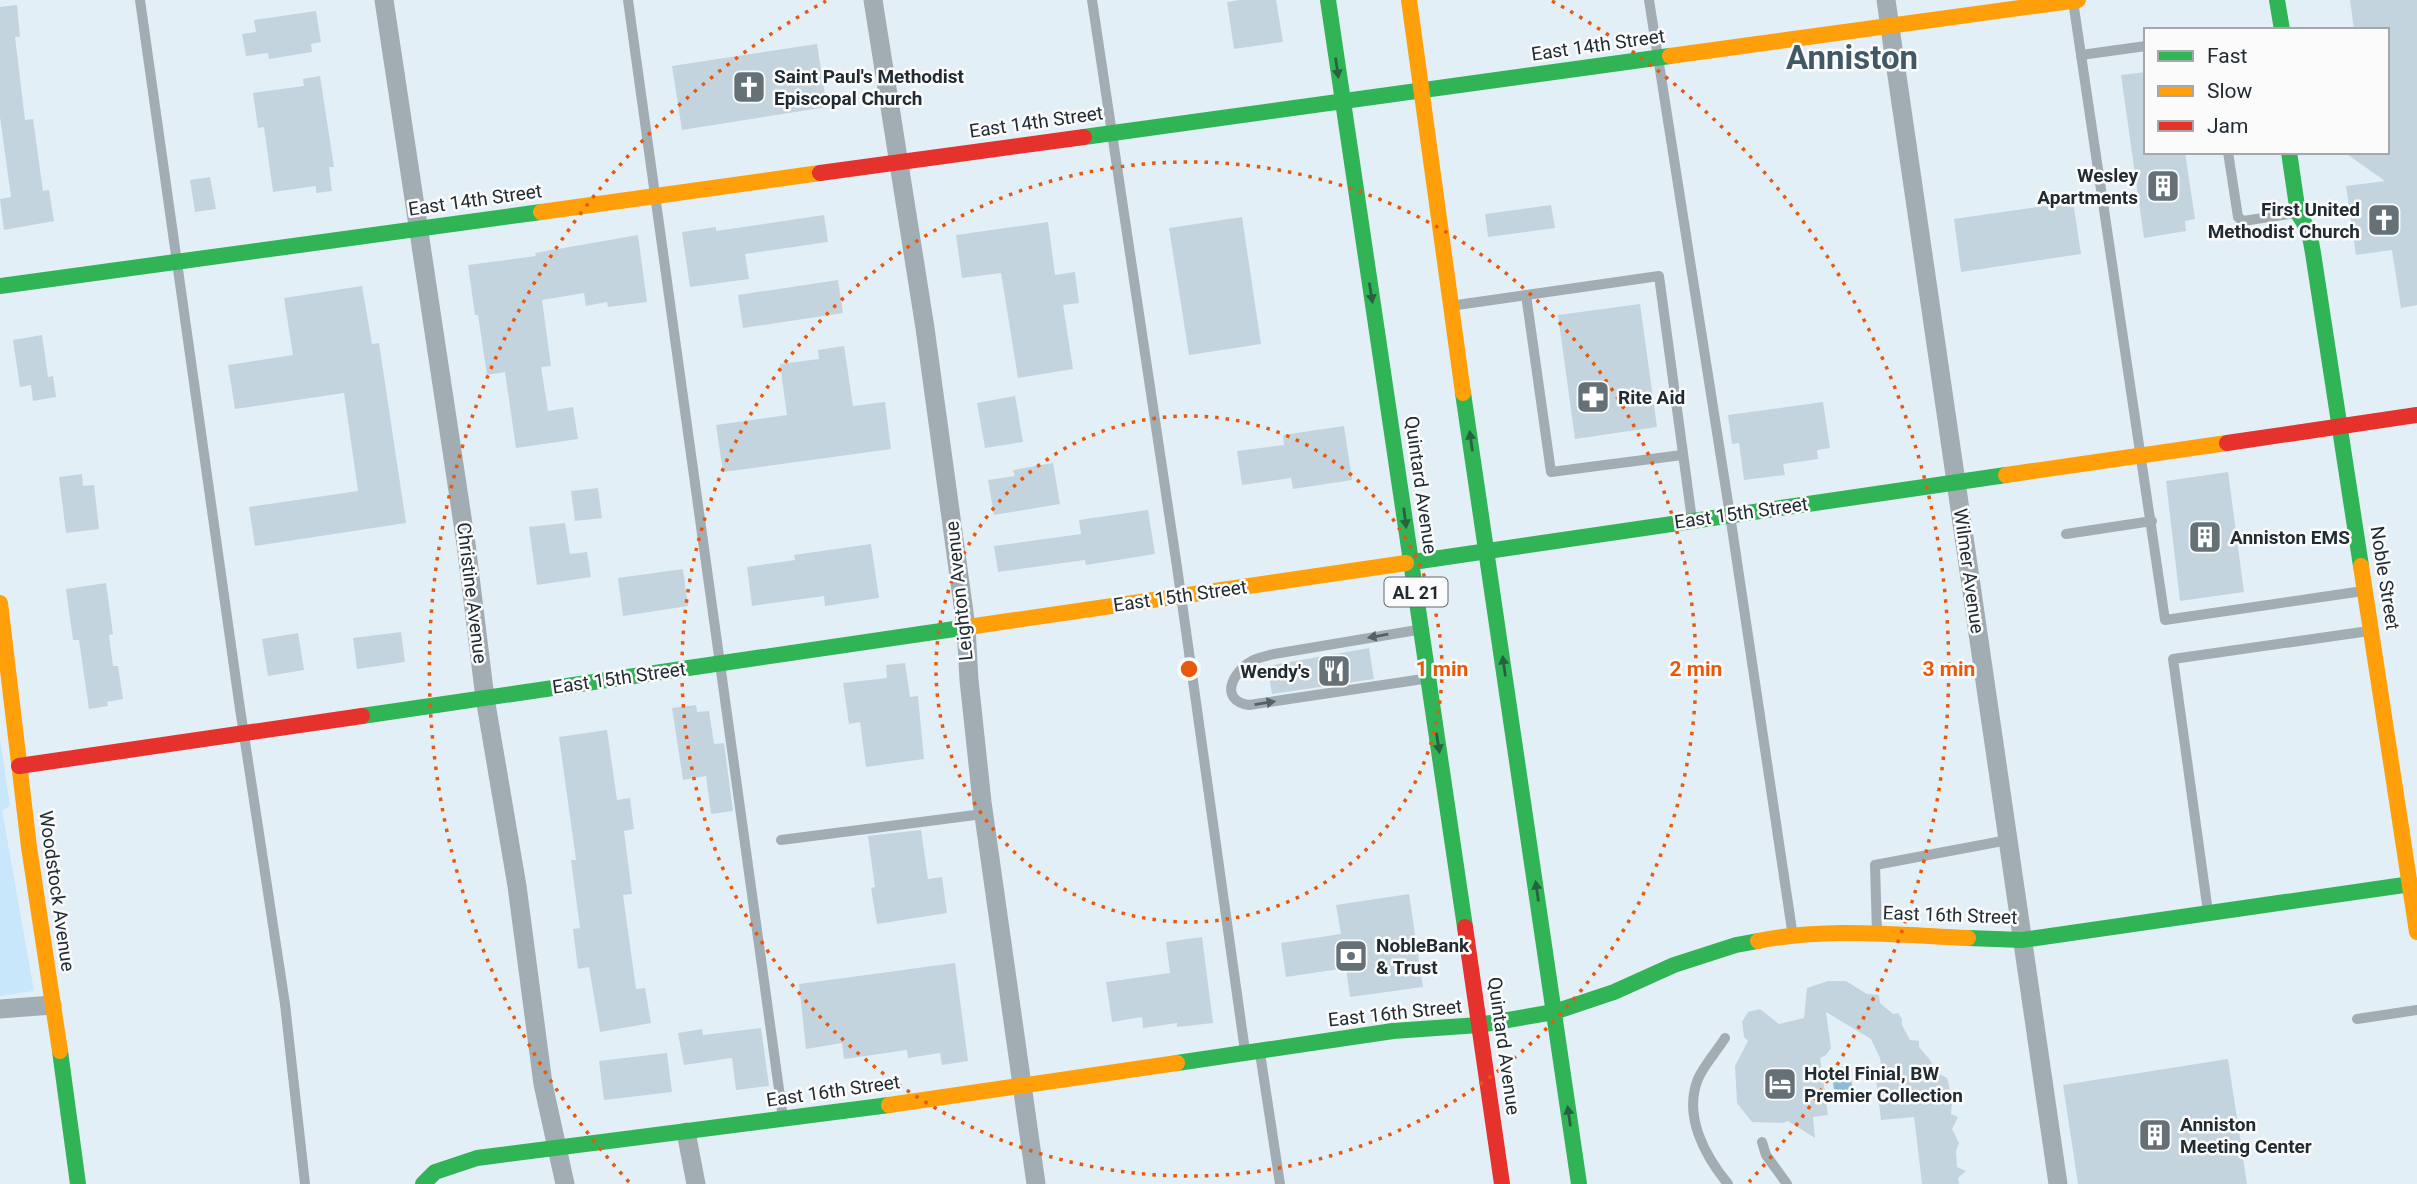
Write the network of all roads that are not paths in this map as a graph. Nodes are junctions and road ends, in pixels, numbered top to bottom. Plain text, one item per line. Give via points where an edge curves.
1 (140, 0) edge
2 (384, 0) edge
3 (628, 0) edge
4 (873, 0) edge
5 (1092, 0) edge
6 (1328, 0) edge
7 (1409, 0) edge
8 (1649, 0) edge
9 (1886, 0) edge
10 (2078, 0) edge
11 (2277, 0) edge
12 (2073, 1) edge
13 (1888, 26) junction
14 (2282, 28) edge
15 (2144, 46) edge
16 (2081, 55) junction
17 (1658, 58) junction
18 (1421, 90) junction
19 (1342, 101) junction
20 (1113, 133) junction
21 (2228, 154) edge
22 (2289, 154) edge
23 (898, 163) junction
24 (654, 196) junction
25 (2315, 208) dead end
26 (2298, 213) junction
27 (418, 229) junction
28 (2309, 231) junction
29 (176, 262) junction
30 (0, 286) edge
31 (1526, 295) junction
32 (1451, 306) junction
33 (2417, 415) edge
34 (2341, 425) junction
35 (2142, 454) junction
36 (1682, 456) junction
37 (1957, 482) junction
38 (1730, 515) junction
39 (1692, 520) junction
40 (2152, 522) junction
41 (2066, 534) dead end
42 (1488, 551) junction
43 (1411, 562) junction
44 (2365, 590) junction
45 (1181, 596) junction
46 (0, 603) edge
47 (966, 627) junction
48 (1421, 629) junction
49 (2371, 630) junction
50 (721, 663) junction
51 (1429, 678) junction
52 (485, 698) junction
53 (244, 733) junction
54 (19, 766) junction
55 (984, 814) junction
56 (781, 840) dead end
57 (2008, 840) junction
58 (2414, 884) edge
59 (2208, 913) junction
60 (2417, 932) edge
61 (1877, 933) junction
62 (1792, 934) junction
63 (2022, 940) junction
64 (52, 1004) junction
65 (0, 1009) edge
66 (2417, 1010) edge
67 (1554, 1012) junction
68 (2357, 1019) dead end
69 (1479, 1025) junction
70 (1725, 1038) dead end
71 (1252, 1051) junction
72 (1022, 1088) junction
73 (783, 1119) junction
74 (686, 1132) junction
75 (1762, 1142) dead end
76 (559, 1149) junction
77 (78, 1184) edge
78 (305, 1184) edge
79 (423, 1184) edge
80 (565, 1184) edge
81 (696, 1184) edge
82 (1036, 1184) edge
83 (1280, 1184) edge
84 (1502, 1184) edge
85 (1579, 1184) edge
86 (1728, 1184) edge
87 (1787, 1184) edge
88 (2058, 1184) edge

1 - 29 lane
2 - 27 street, Christine Avenue
3 - 24 lane
4 - 23 street, Leighton Avenue
5 - 20 lane
6 -> 19 main road, Quintard Avenue / AL 21
7 - 18 main road
8 - 17 lane
9 - 13 street, Wilmer Avenue
10 - 12 main road, East 14th Street
11 - 14 main road
12 - 13 main road, East 14th Street
12 - 16 lane
13 - 17 main road, East 14th Street
13 - 37 street, Wilmer Avenue
15 - 16 lane
16 - 35 lane
17 - 18 main road, East 14th Street
17 - 38 lane
18 - 19 main road, East 14th Street
18 - 32 main road
19 - 20 main road, East 14th Street
19 -> 43 main road, Quintard Avenue / AL 21
20 - 23 main road, East 14th Street
20 - 45 lane
21 - 26 lane via 2238,217 2243,221
22 - 26 main road, Noble Street
23 - 24 main road, East 14th Street
23 - 47 street, Leighton Avenue
24 - 27 main road, East 14th Street
24 - 50 lane
25 - 28 main road, Noble Street
26 - 28 main road, Noble Street
27 - 29 main road, East 14th Street
27 - 52 street, Christine Avenue
28 - 34 main road, Noble Street
29 - 30 main road, East 14th Street
29 - 53 lane
31 - 32 lane
31 - 36 lane via 1551,472
31 - 36 lane via 1659,276
42 -> 32 main road
33 - 34 main road, East 15th Street
34 - 35 main road, East 15th Street
34 - 44 main road, Noble Street
35 - 37 main road, East 15th Street
35 - 40 lane
36 - 39 lane
37 - 38 main road, East 15th Street
37 - 57 street, Wilmer Avenue
38 - 39 main road, East 15th Street
38 - 62 lane
39 - 42 main road, East 15th Street
40 - 41 lane
40 - 44 lane via 2165,620
42 - 43 main road, East 15th Street
67 -> 42 main road
43 - 45 main road, East 15th Street
43 - 48 main road, Quintard Avenue / AL 21
44 - 49 main road, Noble Street
45 - 47 main road, East 15th Street
45 - 71 lane
46 - 54 main road, Woodstock Avenue
47 - 50 main road, East 15th Street
47 - 55 street, Leighton Avenue
48 - 51 main road, Quintard Avenue / AL 21
48 -> 51 lane via 1253,660 1238,672 1231,684 1232,694 1236,701 1249,705
49 - 58 main road, Noble Street
49 - 59 lane via 2173,659
50 - 52 main road, East 15th Street
50 - 73 lane
51 -> 69 main road, Quintard Avenue / AL 21
52 - 53 main road, East 15th Street
52 - 76 street, Christine Avenue via 517,886 543,1084
53 - 54 main road, East 15th Street
53 - 78 lane via 285,1004
54 - 64 main road, Woodstock Avenue
55 - 56 lane
55 - 72 street, Leighton Avenue
57 - 61 lane via 1875,865
57 - 63 street, Wilmer Avenue
58 - 59 main road, East 16th Street
58 - 60 main road, Noble Street
59 - 63 main road, East 16th Street
61 - 62 main road, East 16th Street
61 - 63 main road, East 16th Street
62 - 67 main road, East 16th Street via 1736,945 1674,965
63 - 88 street, Wilmer Avenue
64 - 65 street
64 - 77 main road, Woodstock Avenue
66 - 68 lane
67 - 69 main road, East 16th Street
85 -> 67 main road
69 - 71 main road, East 16th Street via 1393,1031
69 - 84 main road, Quintard Avenue / AL 21
70 - 86 lane via 1698,1078 1693,1114 1710,1160
71 - 72 main road, East 16th Street
71 - 83 lane
72 - 73 main road, East 16th Street
72 - 82 street, Leighton Avenue
73 - 74 main road, East 16th Street
74 - 76 main road, East 16th Street
74 - 81 street
75 - 87 lane
76 - 79 main road, East 16th Street via 477,1158 435,1172
76 - 80 street, Christine Avenue

